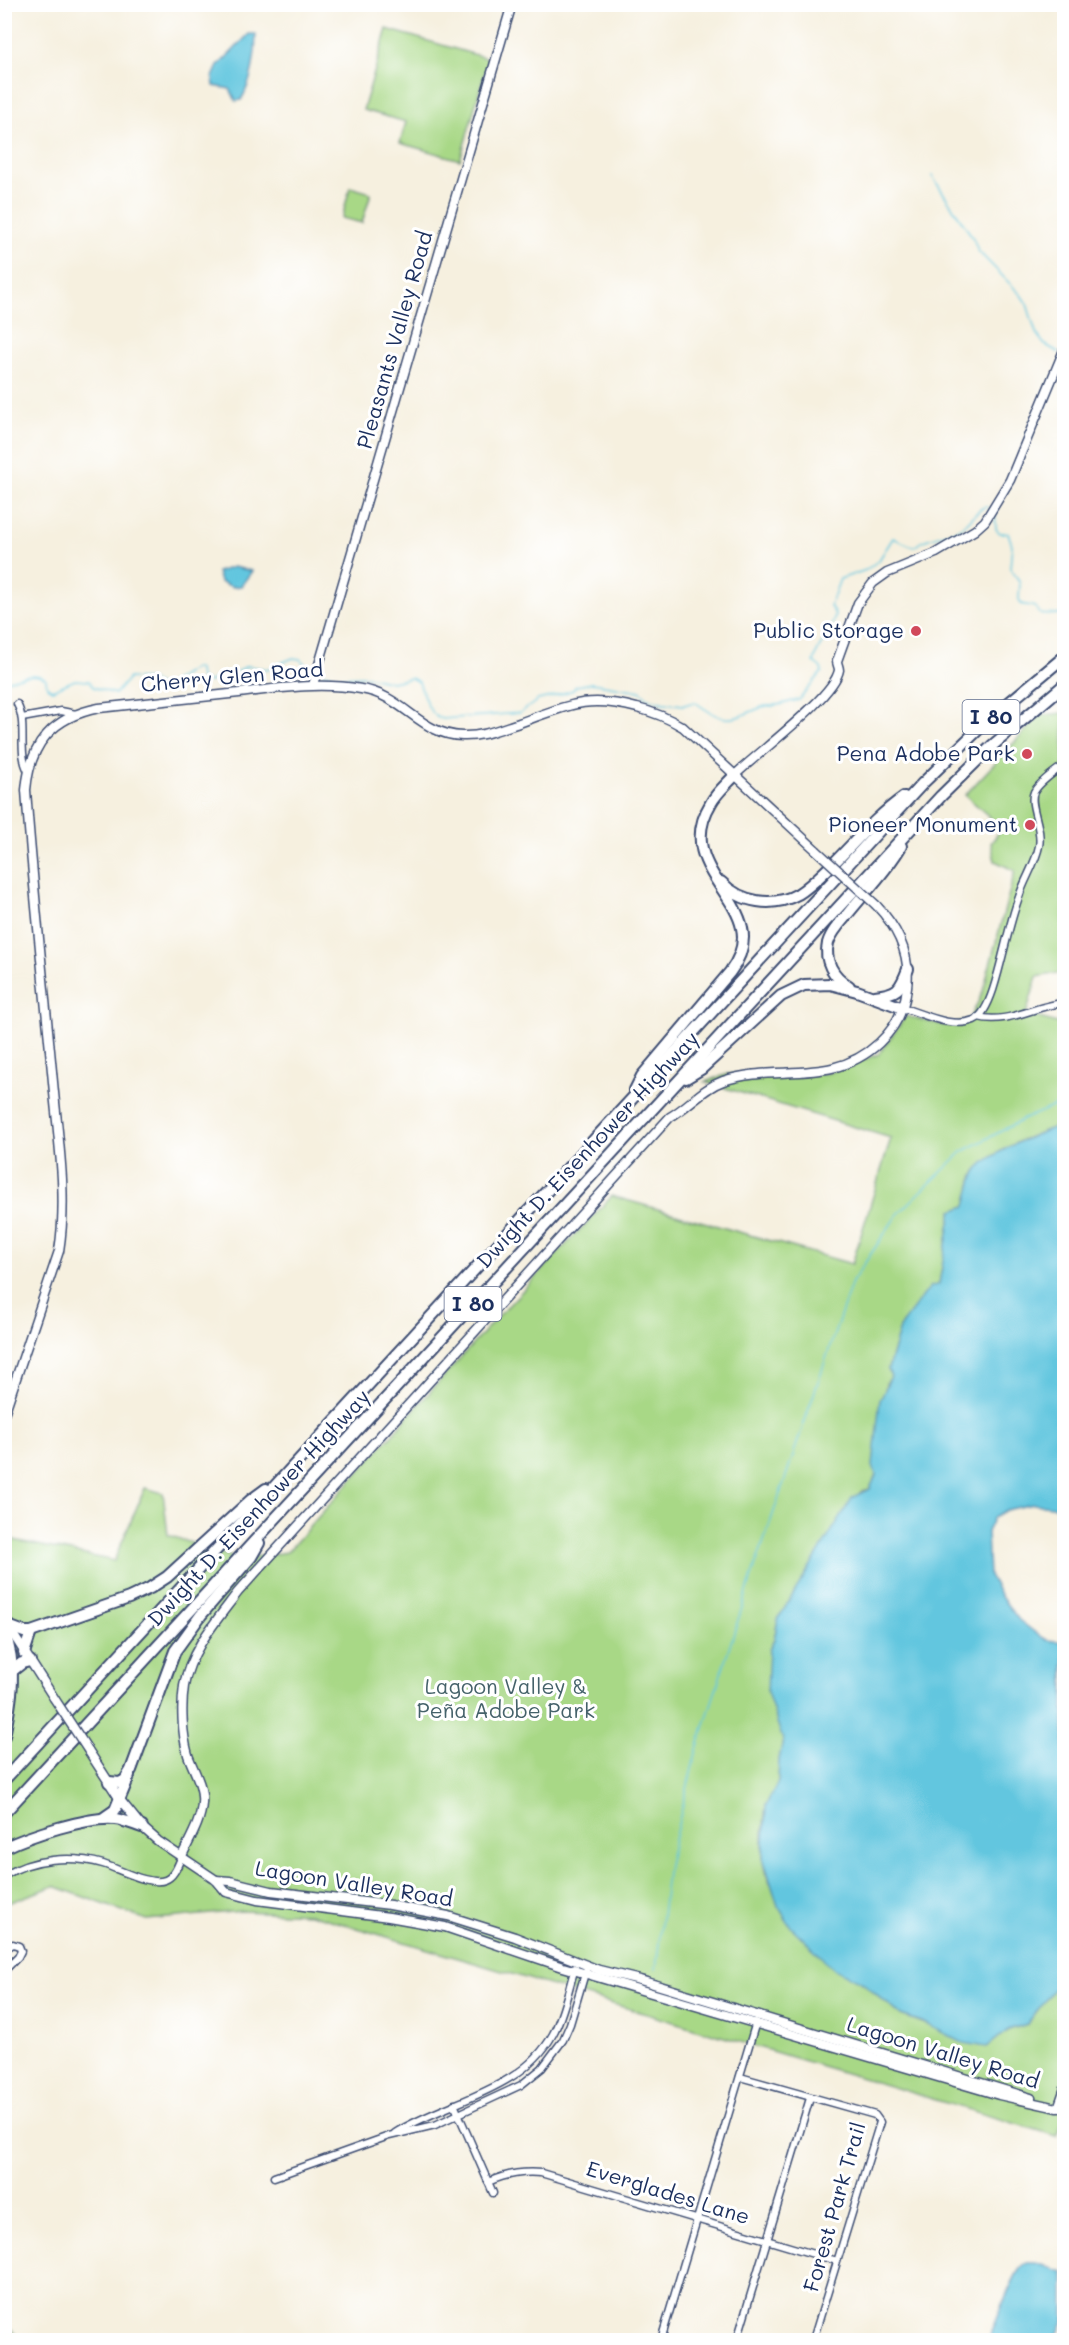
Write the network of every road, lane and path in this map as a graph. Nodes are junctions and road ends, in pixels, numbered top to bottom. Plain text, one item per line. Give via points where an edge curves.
1 (512, 4) edge
2 (1065, 350) edge
3 (1065, 657) edge
4 (1065, 684) edge
5 (313, 685) junction
6 (17, 704) dead end
7 (76, 714) junction
8 (22, 718) junction
9 (1065, 765) edge
10 (28, 771) junction
11 (735, 775) junction
12 (923, 783) junction
13 (911, 828) junction
14 (708, 866) junction
15 (908, 969) junction
16 (857, 991) junction
17 (872, 996) junction
18 (1065, 1002) edge
19 (903, 1008) junction
20 (978, 1017) junction
21 (672, 1088) junction
22 (630, 1101) junction
23 (4, 1414) edge
24 (286, 1475) junction
25 (273, 1520) junction
26 (6, 1626) edge
27 (31, 1632) junction
28 (27, 1657) junction
29 (12, 1671) junction
30 (4, 1736) edge
31 (131, 1770) junction
32 (4, 1780) edge
33 (109, 1782) junction
34 (121, 1801) junction
35 (4, 1813) edge
36 (102, 1819) junction
37 (142, 1827) junction
38 (4, 1848) edge
39 (181, 1858) junction
40 (4, 1876) edge
41 (4, 1950) edge
42 (575, 1966) junction
43 (586, 1969) junction
44 (4, 1971) edge
45 (757, 2020) junction
46 (740, 2077) junction
47 (1065, 2088) edge
48 (810, 2098) junction
49 (454, 2104) junction
50 (1061, 2109) edge
51 (459, 2115) junction
52 (389, 2136) junction
53 (273, 2177) dead end
54 (488, 2182) junction
55 (493, 2193) dead end
56 (696, 2219) junction
57 (767, 2240) junction
58 (837, 2261) junction
59 (661, 2340) edge
60 (737, 2340) edge
61 (813, 2340) edge

1 - 5 street, Pleasants Valley Road
2 - 11 street via 1010,480 985,521 936,553 887,573 873,583 858,603 833,681 801,717
3 - 12 highway, Dwight D. Eisenhower Highway / I 80 via 987,721
4 - 13 highway, Dwight D. Eisenhower Highway / I 80 via 993,745
5 - 7 street, Cherry Glen Road
5 - 11 street, Cherry Glen Road via 360,688 380,694 432,729 458,736 487,733 577,703 600,700 622,704 673,721
6 - 8 street
7 - 8 street via 61,711
7 - 10 street, Cherry Glen Road via 45,737
8 - 10 street
9 - 20 street via 1033,793 1040,827 1039,848 1010,921 988,1003
10 - 23 street, Cherry Glen Road via 27,803 64,1215 59,1251
11 - 14 highway via 712,800 705,815 701,837
11 - 15 street, Cherry Glen Road, bridge via 876,905 897,929
12 - 14 highway via 889,807 821,875 793,897 774,902 748,899 724,885
12 - 22 highway, Dwight D. Eisenhower Highway / I 80
13 - 16 highway via 892,860 828,943 833,974
13 - 21 highway, Dwight D. Eisenhower Highway / I 80
14 - 22 highway via 739,914 744,933 741,953 730,972 642,1076
15 - 17 highway via 899,989
15 - 19 street, Cherry Glen Road
16 - 17 highway
16 - 21 highway via 818,983 791,989 701,1069
17 - 19 highway
18 - 20 street via 1005,1019
19 - 20 street via 958,1022
19 - 39 street via 887,1035 847,1065 739,1076 710,1087 670,1117 238,1592 206,1634 184,1686 188,1752 202,1802 198,1822
21 - 25 highway, Dwight D. Eisenhower Highway / I 80
22 - 24 highway, Dwight D. Eisenhower Highway / I 80
24 - 27 highway via 251,1500 150,1588
24 - 32 highway, Dwight D. Eisenhower Highway / I 80
25 - 31 highway via 251,1557 175,1651
25 - 35 highway, Dwight D. Eisenhower Highway / I 80
26 - 27 highway
26 - 28 street
26 - 29 highway
27 - 28 highway via 26,1644
28 - 29 highway
28 - 33 street, bridge
29 - 30 highway
31 - 33 highway via 120,1783
31 - 34 highway
33 - 34 street
34 - 36 highway
34 - 37 street, Lagoon Valley Road
36 - 37 highway
36 - 38 highway
37 - 39 street, Lagoon Valley Road
39 - 40 street via 166,1880 141,1878 102,1864 71,1859 43,1861
39 - 42 street, Lagoon Valley Road via 216,1880 448,1916 515,1937
41 - 44 street via 12,1944 21,1951
42 - 43 street, Lagoon Valley Road
42 - 49 street via 557,2026 533,2061 509,2079
43 - 45 street, Lagoon Valley Road
43 - 51 street via 567,2032 542,2068 514,2090
45 - 46 street
45 - 50 street, Lagoon Valley Road via 999,2095
46 - 48 street, Forest Park Trail
46 - 56 street
47 - 50 street
48 - 57 street
48 - 58 street, Forest Park Trail via 875,2115 880,2122
49 - 51 street
49 - 52 street
51 - 52 street
51 - 54 street
52 - 53 street
54 - 55 street
54 - 56 street, Everglades Lane via 508,2174 541,2173
56 - 57 street, Everglades Lane
56 - 59 street
57 - 58 street, Everglades Lane
57 - 60 street
58 - 61 street, Forest Park Trail

